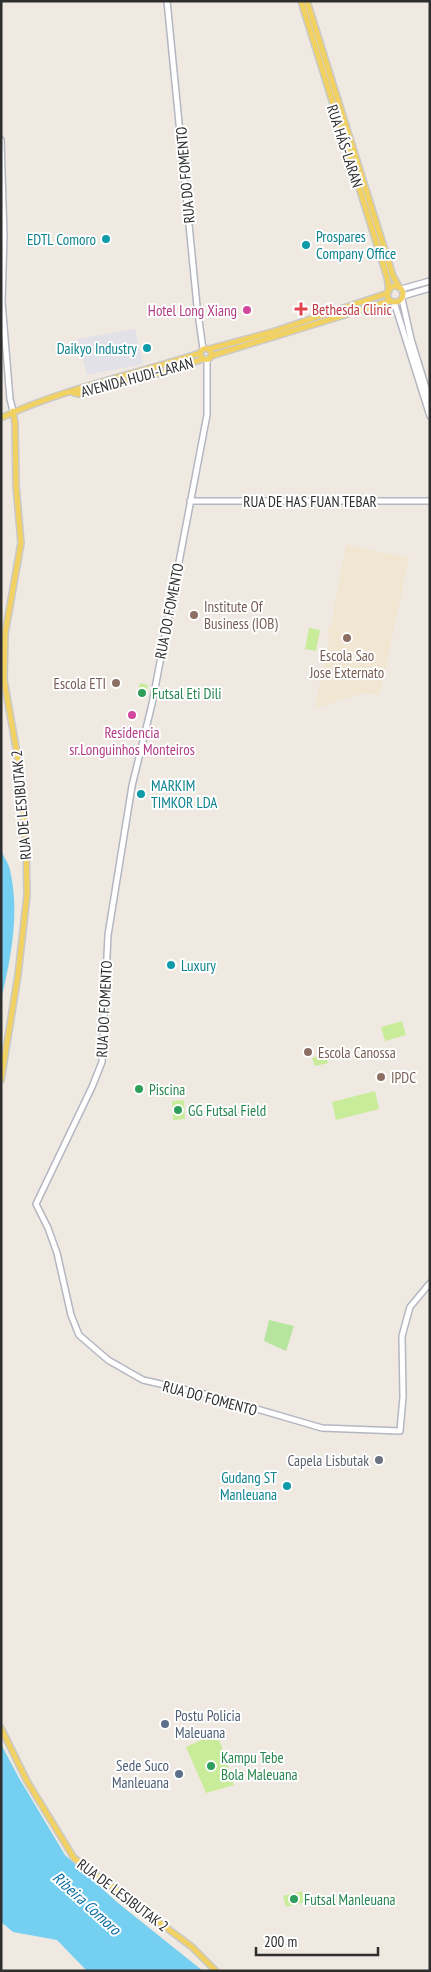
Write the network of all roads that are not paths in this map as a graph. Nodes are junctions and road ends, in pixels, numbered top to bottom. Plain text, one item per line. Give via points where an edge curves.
1 (168, 1) edge
2 (301, 1) edge
3 (307, 1) edge
4 (1, 140) edge
5 (355, 167) junction
6 (430, 281) edge
7 (400, 288) junction
8 (430, 288) edge
9 (388, 291) junction
10 (402, 298) junction
11 (392, 302) junction
12 (204, 350) junction
13 (207, 358) junction
14 (166, 364) junction
15 (168, 371) junction
16 (71, 392) junction
17 (430, 401) edge
18 (12, 411) junction
19 (430, 416) edge
20 (4, 417) edge
21 (430, 501) edge
22 (190, 502) junction
23 (1, 1080) edge
24 (430, 1283) edge
25 (1, 1728) edge
26 (216, 1971) edge

1 - 12 street, RUA DO FOMENTO
2 - 5 main road, RUA HÁS-LARAN
3 - 5 main road, RUA HÁS-LARAN
4 - 18 street via 2,302
5 - 7 main road, RUA HÁS-LARAN
5 - 9 main road, RUA HÁS-LARAN via 387,277
6 - 7 street
7 - 9 main road via 393,287
7 - 10 main road, RUA HÁS-LARAN
8 - 10 street
9 - 11 main road, RUA HÁS-LARAN
9 - 12 main road via 272,332
10 - 11 main road, AVENIDA HUDI-LARAN
10 - 17 street
11 - 13 main road, AVENIDA HUDI-LARAN
11 - 19 street
12 - 13 main road
12 - 13 main road
12 - 14 main road
13 - 15 main road, AVENIDA HUDI-LARAN
13 - 22 street, RUA DO FOMENTO via 207,415
14 - 15 main road
14 - 16 main road
15 - 16 main road, AVENIDA HUDI-LARAN via 78,394
16 - 18 main road
18 - 20 main road
18 - 23 main road, RUA DE LESIBUTAK 2 via 21,543 5,634 4,672 18,759 27,895
21 - 22 street, RUA DE HAS FUAN TEBAR
22 - 24 street, RUA DO FOMENTO via 121,850 108,935 102,1062 36,1204 50,1232 79,1335 108,1360 143,1380 322,1428 400,1431 402,1336 410,1307
25 - 26 main road, RUA DE LESIBUTAK 2 via 27,1781 74,1858 192,1947

